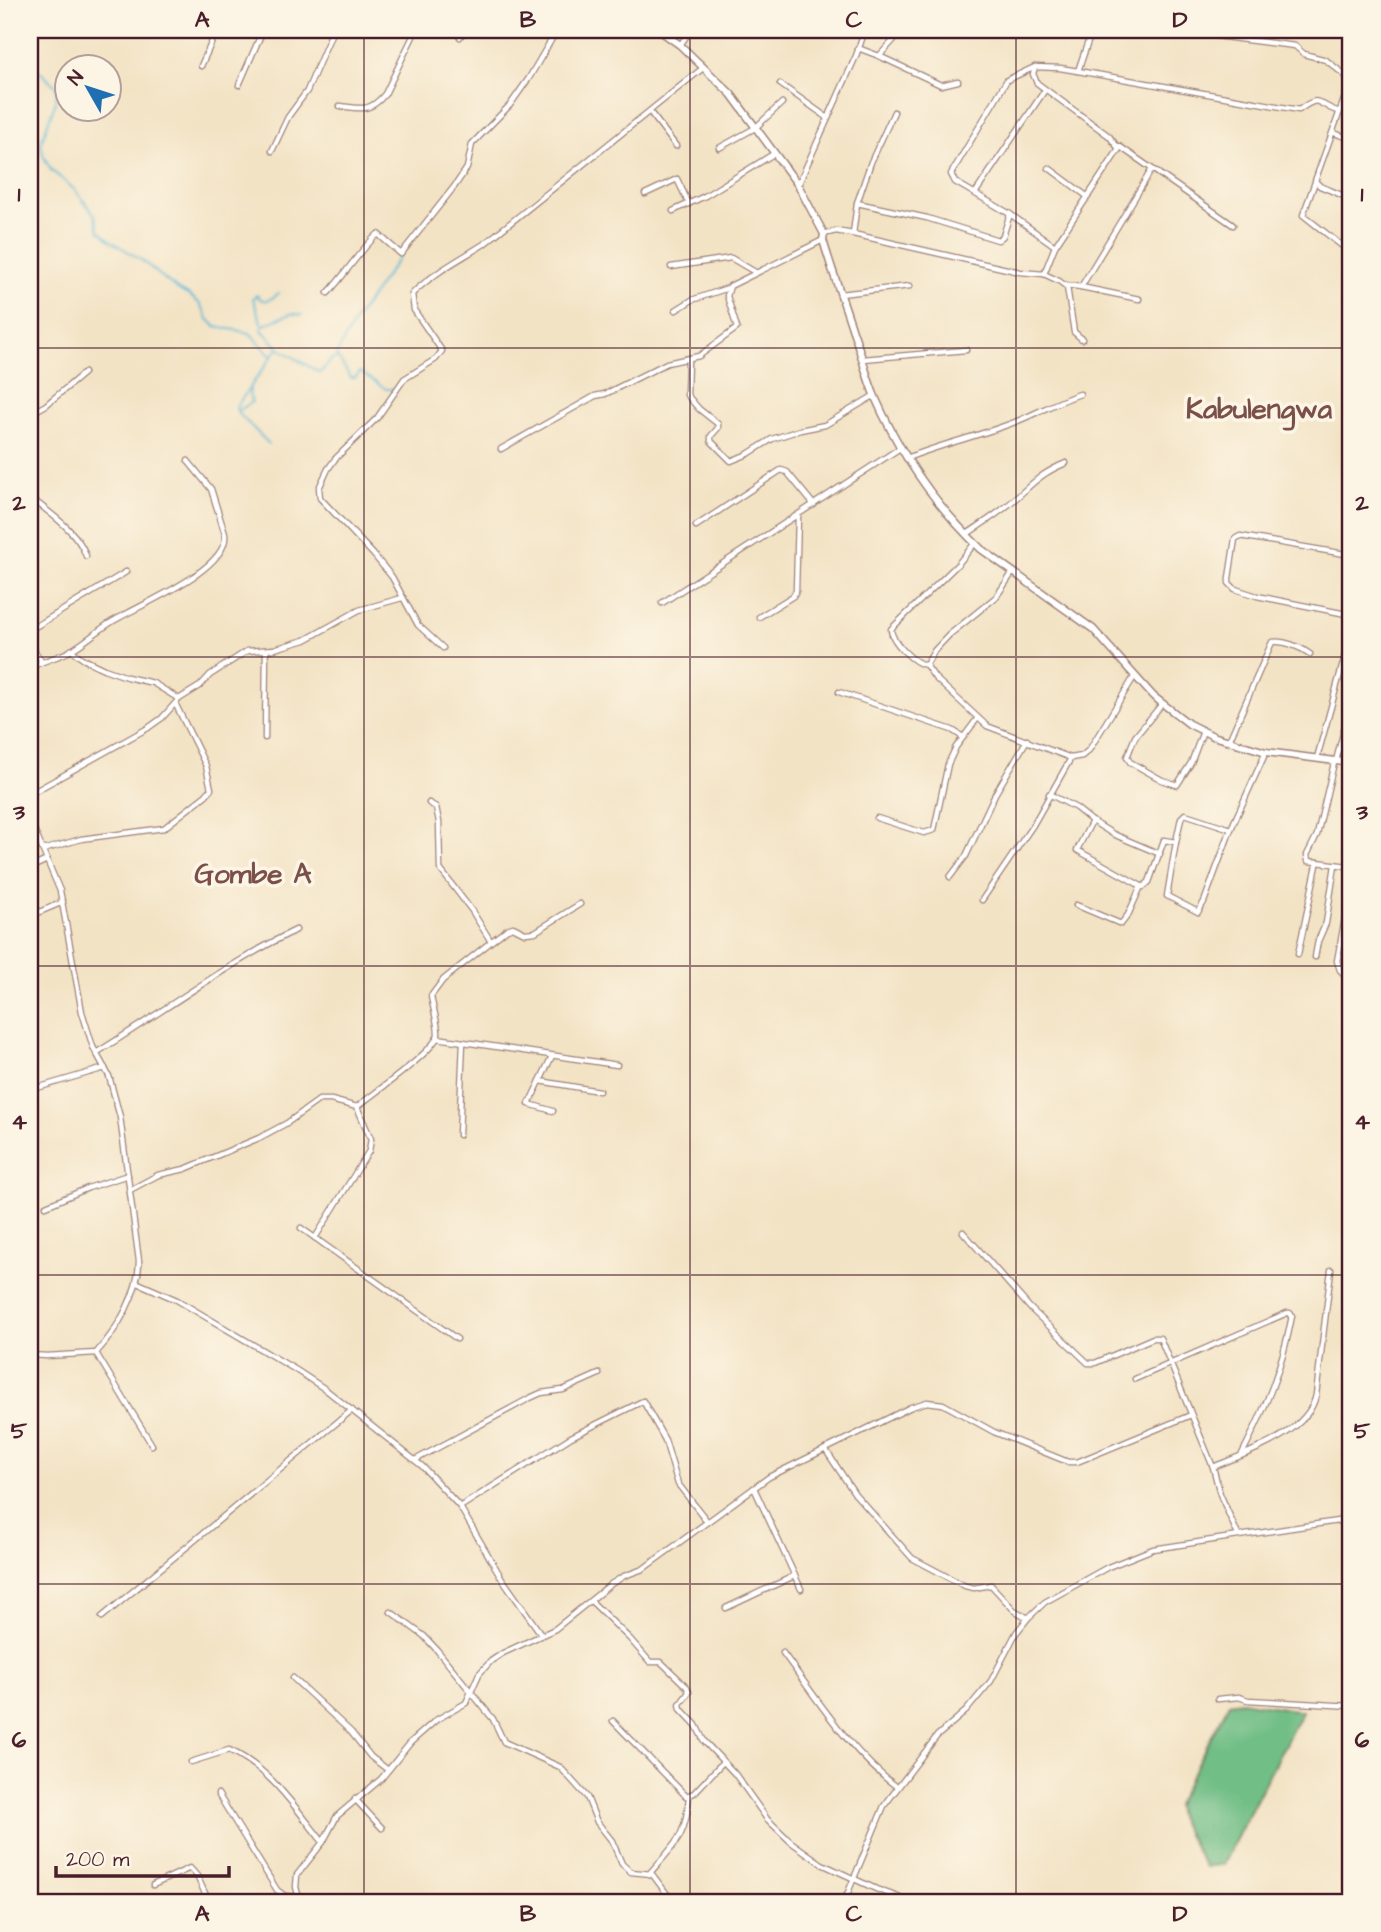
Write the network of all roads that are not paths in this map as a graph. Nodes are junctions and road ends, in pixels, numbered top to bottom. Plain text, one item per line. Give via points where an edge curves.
1 (217, 30) edge
2 (262, 30) edge
3 (333, 30) edge
4 (416, 30) edge
5 (465, 30) edge
6 (557, 30) edge
7 (659, 30) edge
8 (691, 30) edge
9 (865, 30) edge
10 (903, 30) edge
11 (1092, 30) edge
12 (1182, 30) edge
13 (460, 37) dead end
14 (680, 45) junction
15 (858, 48) junction
16 (879, 57) junction
17 (201, 66) dead end
18 (1035, 67) junction
19 (703, 68) junction
20 (1078, 71) junction
21 (1351, 80) edge
22 (958, 81) dead end
23 (780, 84) dead end
24 (239, 85) dead end
25 (1045, 90) junction
26 (782, 103) dead end
27 (340, 106) dead end
28 (650, 112) junction
29 (894, 112) dead end
30 (1340, 112) junction
31 (828, 118) junction
32 (755, 128) junction
33 (1334, 132) junction
34 (1351, 139) edge
35 (1118, 145) junction
36 (676, 146) dead end
37 (719, 148) dead end
38 (272, 151) dead end
39 (775, 153) junction
40 (1049, 168) dead end
41 (1152, 169) junction
42 (1315, 181) junction
43 (798, 185) junction
44 (976, 192) junction
45 (645, 194) dead end
46 (1088, 197) junction
47 (1351, 198) edge
48 (857, 203) junction
49 (689, 204) junction
50 (673, 211) dead end
51 (1010, 214) junction
52 (1233, 225) dead end
53 (853, 234) junction
54 (823, 237) junction
55 (1055, 246) junction
56 (1351, 253) edge
57 (671, 267) dead end
58 (755, 272) junction
59 (1044, 274) junction
60 (1065, 284) junction
61 (910, 286) dead end
62 (1082, 287) junction
63 (728, 288) junction
64 (328, 293) dead end
65 (839, 294) junction
66 (1139, 299) dead end
67 (677, 310) dead end
68 (1082, 339) dead end
69 (966, 350) dead end
70 (863, 359) junction
71 (688, 360) junction
72 (84, 373) dead end
73 (1080, 394) dead end
74 (874, 395) junction
75 (30, 414) edge
76 (900, 448) junction
77 (501, 449) dead end
78 (907, 458) junction
79 (188, 461) dead end
80 (1066, 463) dead end
81 (30, 497) edge
82 (814, 505) junction
83 (799, 515) junction
84 (696, 526) dead end
85 (966, 535) junction
86 (975, 543) junction
87 (1351, 555) edge
88 (86, 556) dead end
89 (1013, 571) junction
90 (126, 572) dead end
91 (402, 598) junction
92 (662, 603) dead end
93 (1351, 615) edge
94 (759, 617) dead end
95 (30, 630) edge
96 (1351, 634) edge
97 (30, 643) edge
98 (443, 648) dead end
99 (71, 650) junction
100 (266, 650) junction
101 (1310, 654) dead end
102 (41, 661) junction
103 (926, 665) junction
104 (30, 668) edge
105 (1134, 677) junction
106 (839, 692) dead end
107 (178, 702) junction
108 (1351, 702) edge
109 (1162, 704) junction
110 (977, 719) junction
111 (1203, 732) junction
112 (963, 737) junction
113 (265, 738) dead end
114 (1027, 740) junction
115 (1229, 741) junction
116 (1266, 752) junction
117 (1071, 758) junction
118 (1317, 758) junction
119 (1328, 760) junction
120 (1336, 761) junction
121 (1351, 764) edge
122 (30, 794) edge
123 (1049, 794) junction
124 (429, 803) dead end
125 (877, 818) dead end
126 (30, 820) edge
127 (1092, 821) junction
128 (1231, 829) junction
129 (1175, 842) junction
130 (43, 849) junction
131 (1160, 854) junction
132 (47, 860) junction
133 (1317, 862) junction
134 (1335, 865) junction
135 (30, 868) edge
136 (1351, 869) edge
137 (950, 877) dead end
138 (1141, 886) junction
139 (1351, 886) edge
140 (982, 900) dead end
141 (62, 902) junction
142 (580, 904) dead end
143 (1076, 905) dead end
144 (30, 916) edge
145 (296, 930) dead end
146 (490, 940) junction
147 (1298, 954) dead end
148 (1315, 957) dead end
149 (1351, 981) edge
150 (437, 1038) junction
151 (463, 1042) junction
152 (96, 1052) junction
153 (552, 1056) junction
154 (617, 1065) dead end
155 (105, 1068) junction
156 (540, 1081) junction
157 (30, 1090) edge
158 (599, 1091) dead end
159 (357, 1107) junction
160 (553, 1111) dead end
161 (458, 1135) dead end
162 (128, 1175) junction
163 (130, 1190) junction
164 (46, 1206) dead end
165 (301, 1228) dead end
166 (963, 1232) dead end
167 (315, 1238) junction
168 (1331, 1270) dead end
169 (138, 1283) junction
170 (457, 1339) dead end
171 (96, 1353) junction
172 (30, 1355) edge
173 (1171, 1363) junction
174 (599, 1374) dead end
175 (1135, 1379) dead end
176 (352, 1410) junction
177 (1191, 1415) junction
178 (152, 1445) dead end
179 (825, 1449) junction
180 (1242, 1454) junction
181 (415, 1460) junction
182 (1213, 1467) junction
183 (754, 1488) junction
184 (460, 1507) junction
185 (1351, 1519) edge
186 (708, 1521) junction
187 (1238, 1535) junction
188 (794, 1576) junction
189 (801, 1589) dead end
190 (591, 1601) junction
191 (726, 1608) dead end
192 (391, 1612) dead end
193 (102, 1617) dead end
194 (1028, 1618) junction
195 (541, 1634) junction
196 (783, 1653) dead end
197 (293, 1678) dead end
198 (471, 1694) junction
199 (1218, 1699) dead end
200 (1351, 1706) edge
201 (613, 1721) dead end
202 (191, 1762) dead end
203 (723, 1762) junction
204 (388, 1770) junction
205 (897, 1787) junction
206 (218, 1794) dead end
207 (689, 1796) junction
208 (355, 1800) junction
209 (382, 1828) dead end
210 (323, 1842) junction
211 (649, 1874) junction
212 (854, 1878) junction
213 (153, 1885) dead end
214 (299, 1900) edge
215 (209, 1902) edge
216 (673, 1902) edge
217 (844, 1902) edge
218 (912, 1902) edge

1 - 17 street
2 - 24 street
3 - 38 street via 307,91
4 - 27 street via 379,102 360,109
5 - 13 street
6 - 64 street via 510,105 472,145 467,168 454,187 401,254 378,234
7 - 14 street
8 - 14 street
9 - 15 street
10 - 16 street
11 - 20 street
12 - 21 street via 1295,46 1304,54 1326,60
14 - 19 street
15 - 16 street
15 - 31 street
16 - 22 street via 941,85
18 - 20 street
18 - 25 street via 1034,79
18 - 44 street via 1007,80 952,172 955,181
19 - 28 street
19 - 32 street via 731,94
20 - 30 street via 1299,110 1314,100
21 - 30 street
23 - 31 street
25 - 35 street
25 - 44 street
26 - 32 street
28 - 36 street
28 - 91 street via 484,244 436,272 412,294 414,310 442,351 404,379 377,418 335,459 319,488 326,506 392,577
29 - 48 street
30 - 33 street
31 - 43 street
32 - 37 street
32 - 39 street
33 - 34 street
33 - 42 street
35 - 41 street
35 - 46 street via 1116,156
39 - 43 street
39 - 49 street
40 - 46 street
41 - 52 street
41 - 62 street
42 - 47 street
42 - 56 street via 1303,215
43 - 54 street
44 - 51 street
45 - 49 street via 677,179
46 - 55 street
48 - 51 street via 998,240
48 - 53 street
49 - 50 street
51 - 55 street
53 - 54 street via 836,231
53 - 59 street
54 - 58 street
54 - 65 street
55 - 59 street
57 - 58 street via 731,258
58 - 63 street
59 - 60 street
60 - 62 street
60 - 68 street via 1074,332
61 - 65 street
62 - 66 street
63 - 67 street
63 - 71 street via 737,328
65 - 70 street
69 - 70 street
70 - 74 street
71 - 74 street via 687,395 717,423 711,441 731,461 772,439 825,425
71 - 77 street via 667,363 595,396
72 - 75 street
73 - 78 street via 1020,420
74 - 76 street
76 - 78 street
76 - 82 street
78 - 85 street
79 - 99 street via 211,489 225,534 222,553 190,579 111,622
80 - 85 street via 1034,479 1008,505
81 - 88 street via 79,541
82 - 83 street
82 - 84 street via 781,470
83 - 92 street
83 - 94 street via 796,591
85 - 86 street
86 - 89 street
86 - 103 street via 891,629 895,640 919,664
87 - 93 street via 1240,536 1235,539 1229,578 1237,590
89 - 103 street via 996,597 949,635
89 - 105 street via 1093,629
90 - 95 street
91 - 98 street via 418,625
91 - 100 street via 359,610 305,640
96 - 118 street
97 - 102 street
99 - 102 street
99 - 107 street via 104,668 153,683
100 - 107 street via 247,651
100 - 113 street
101 - 115 street via 1272,642
102 - 104 street
103 - 110 street
105 - 109 street
105 - 117 street via 1089,750
106 - 112 street
107 - 122 street via 148,728
107 - 130 street via 206,766 211,789 206,795 164,828
108 - 120 street
109 - 111 street
109 - 111 street via 1135,737 1127,757 1130,762 1177,785
110 - 112 street
110 - 114 street via 996,732
111 - 115 street
112 - 125 street via 948,764 934,830 924,833
114 - 117 street
114 - 137 street via 966,856
115 - 116 street
116 - 118 street
116 - 128 street
117 - 123 street
118 - 119 street
119 - 120 street
119 - 133 street via 1334,764 1307,858
120 - 121 street
123 - 127 street
123 - 140 street
124 - 146 street via 436,807 439,821 440,869
126 - 130 street
127 - 131 street
127 - 138 street via 1077,850
128 - 129 street via 1185,814
128 - 129 street via 1198,912 1167,896
129 - 131 street via 1164,840
130 - 132 street
131 - 138 street via 1149,882
132 - 135 street
132 - 141 street
133 - 134 street
133 - 147 street
134 - 136 street
134 - 148 street via 1326,923
138 - 143 street via 1121,924
139 - 149 street via 1337,961
141 - 144 street
141 - 152 street via 78,996
142 - 146 street via 535,932 510,928
145 - 152 street via 253,951
146 - 150 street via 432,993
150 - 151 street
150 - 159 street via 425,1054
151 - 153 street
151 - 161 street
152 - 155 street
153 - 154 street
153 - 156 street
155 - 157 street
155 - 162 street via 120,1117
156 - 158 street
156 - 160 street via 529,1104
159 - 163 street via 319,1100 259,1138
159 - 167 street via 371,1139 369,1151
162 - 163 street
162 - 164 street
163 - 169 street via 138,1236
165 - 167 street
166 - 173 street via 1031,1309 1088,1363 1156,1337
167 - 170 street
168 - 180 street via 1312,1408 1281,1435
169 - 171 street
169 - 176 street via 190,1307 296,1370
171 - 172 street
171 - 178 street
173 - 175 street
173 - 177 street
173 - 180 street via 1291,1314 1279,1373
174 - 181 street via 530,1398
176 - 181 street
176 - 193 street
177 - 179 street via 1068,1462 943,1404 927,1402
177 - 182 street
179 - 183 street
179 - 194 street via 855,1494 912,1558 965,1586 991,1584 1014,1610
180 - 182 street
181 - 184 street
182 - 187 street
183 - 186 street
183 - 188 street
184 - 186 street via 571,1437 642,1401 665,1440 678,1484
184 - 195 street
185 - 187 street
186 - 190 street
187 - 194 street via 1167,1546 1117,1562 1055,1595
188 - 189 street
188 - 191 street
190 - 195 street
190 - 203 street via 650,1662 661,1662 687,1687 681,1709
192 - 198 street via 424,1636
194 - 205 street via 996,1674 937,1736
195 - 198 street via 491,1661 479,1674
196 - 205 street via 857,1751
197 - 204 street
198 - 204 street via 466,1703 411,1742
198 - 211 street via 493,1719 504,1742 552,1762 568,1774 591,1803 597,1822 626,1869
199 - 200 street
201 - 207 street
202 - 210 street via 229,1750 251,1762
203 - 207 street
203 - 212 street via 791,1842 822,1864
204 - 208 street
205 - 212 street via 879,1813
206 - 214 street via 276,1890
207 - 211 street via 682,1833
208 - 209 street
208 - 210 street via 337,1816
210 - 214 street via 298,1875
211 - 216 street
212 - 217 street
212 - 218 street
213 - 215 street via 190,1868

